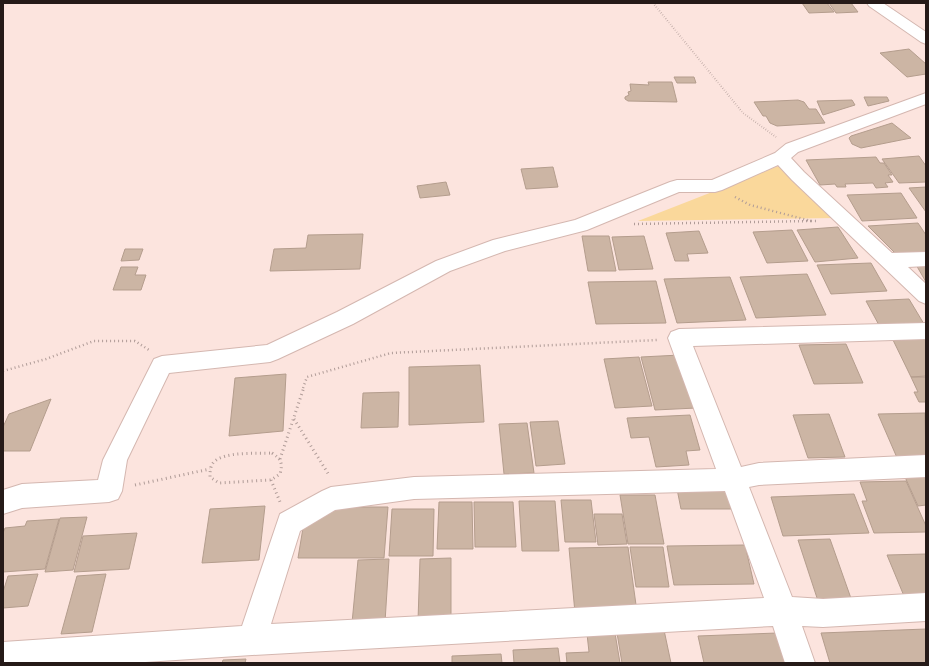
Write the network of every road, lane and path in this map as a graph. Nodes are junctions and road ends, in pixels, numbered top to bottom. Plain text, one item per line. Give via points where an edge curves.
1 (653, 3) edge
2 (874, 3) edge
3 (926, 39) edge
4 (926, 98) edge
5 (787, 152) junction
6 (715, 186) junction
7 (811, 221) junction
8 (847, 222) junction
9 (628, 224) dead end
10 (926, 259) edge
11 (888, 260) junction
12 (926, 296) edge
13 (926, 331) edge
14 (680, 338) junction
15 (162, 366) junction
16 (3, 371) edge
17 (294, 419) junction
18 (280, 459) junction
19 (926, 466) edge
20 (210, 469) junction
21 (732, 480) junction
22 (109, 491) junction
23 (354, 496) junction
24 (3, 502) edge
25 (926, 607) edge
26 (783, 611) junction
27 (252, 640) junction
28 (3, 657) edge
29 (800, 663) edge

1 - 5 path via 743,113
2 - 3 street
4 - 5 street
5 - 6 street
5 - 8 street via 798,176
6 - 7 path via 750,205
6 - 15 street via 677,186 580,225 500,245 443,266 345,318 270,353
7 - 8 path
7 - 9 path
8 - 11 street
10 - 11 street
11 - 12 street
13 - 14 street
14 - 17 path via 391,353 307,378
14 - 21 street
15 - 16 path via 154,353 135,342 94,341 46,359
15 - 22 street via 115,460
17 - 18 path
17 - 23 path via 328,473
18 - 20 path via 272,453 225,456 214,462
18 - 20 path via 280,474 271,480 219,483 210,477
19 - 21 street via 759,474
20 - 22 path
21 - 23 street via 414,488
21 - 26 street
22 - 24 street via 22,496
23 - 27 street via 331,499 289,523
25 - 26 street via 823,612
26 - 27 street
26 - 29 street
27 - 28 street

